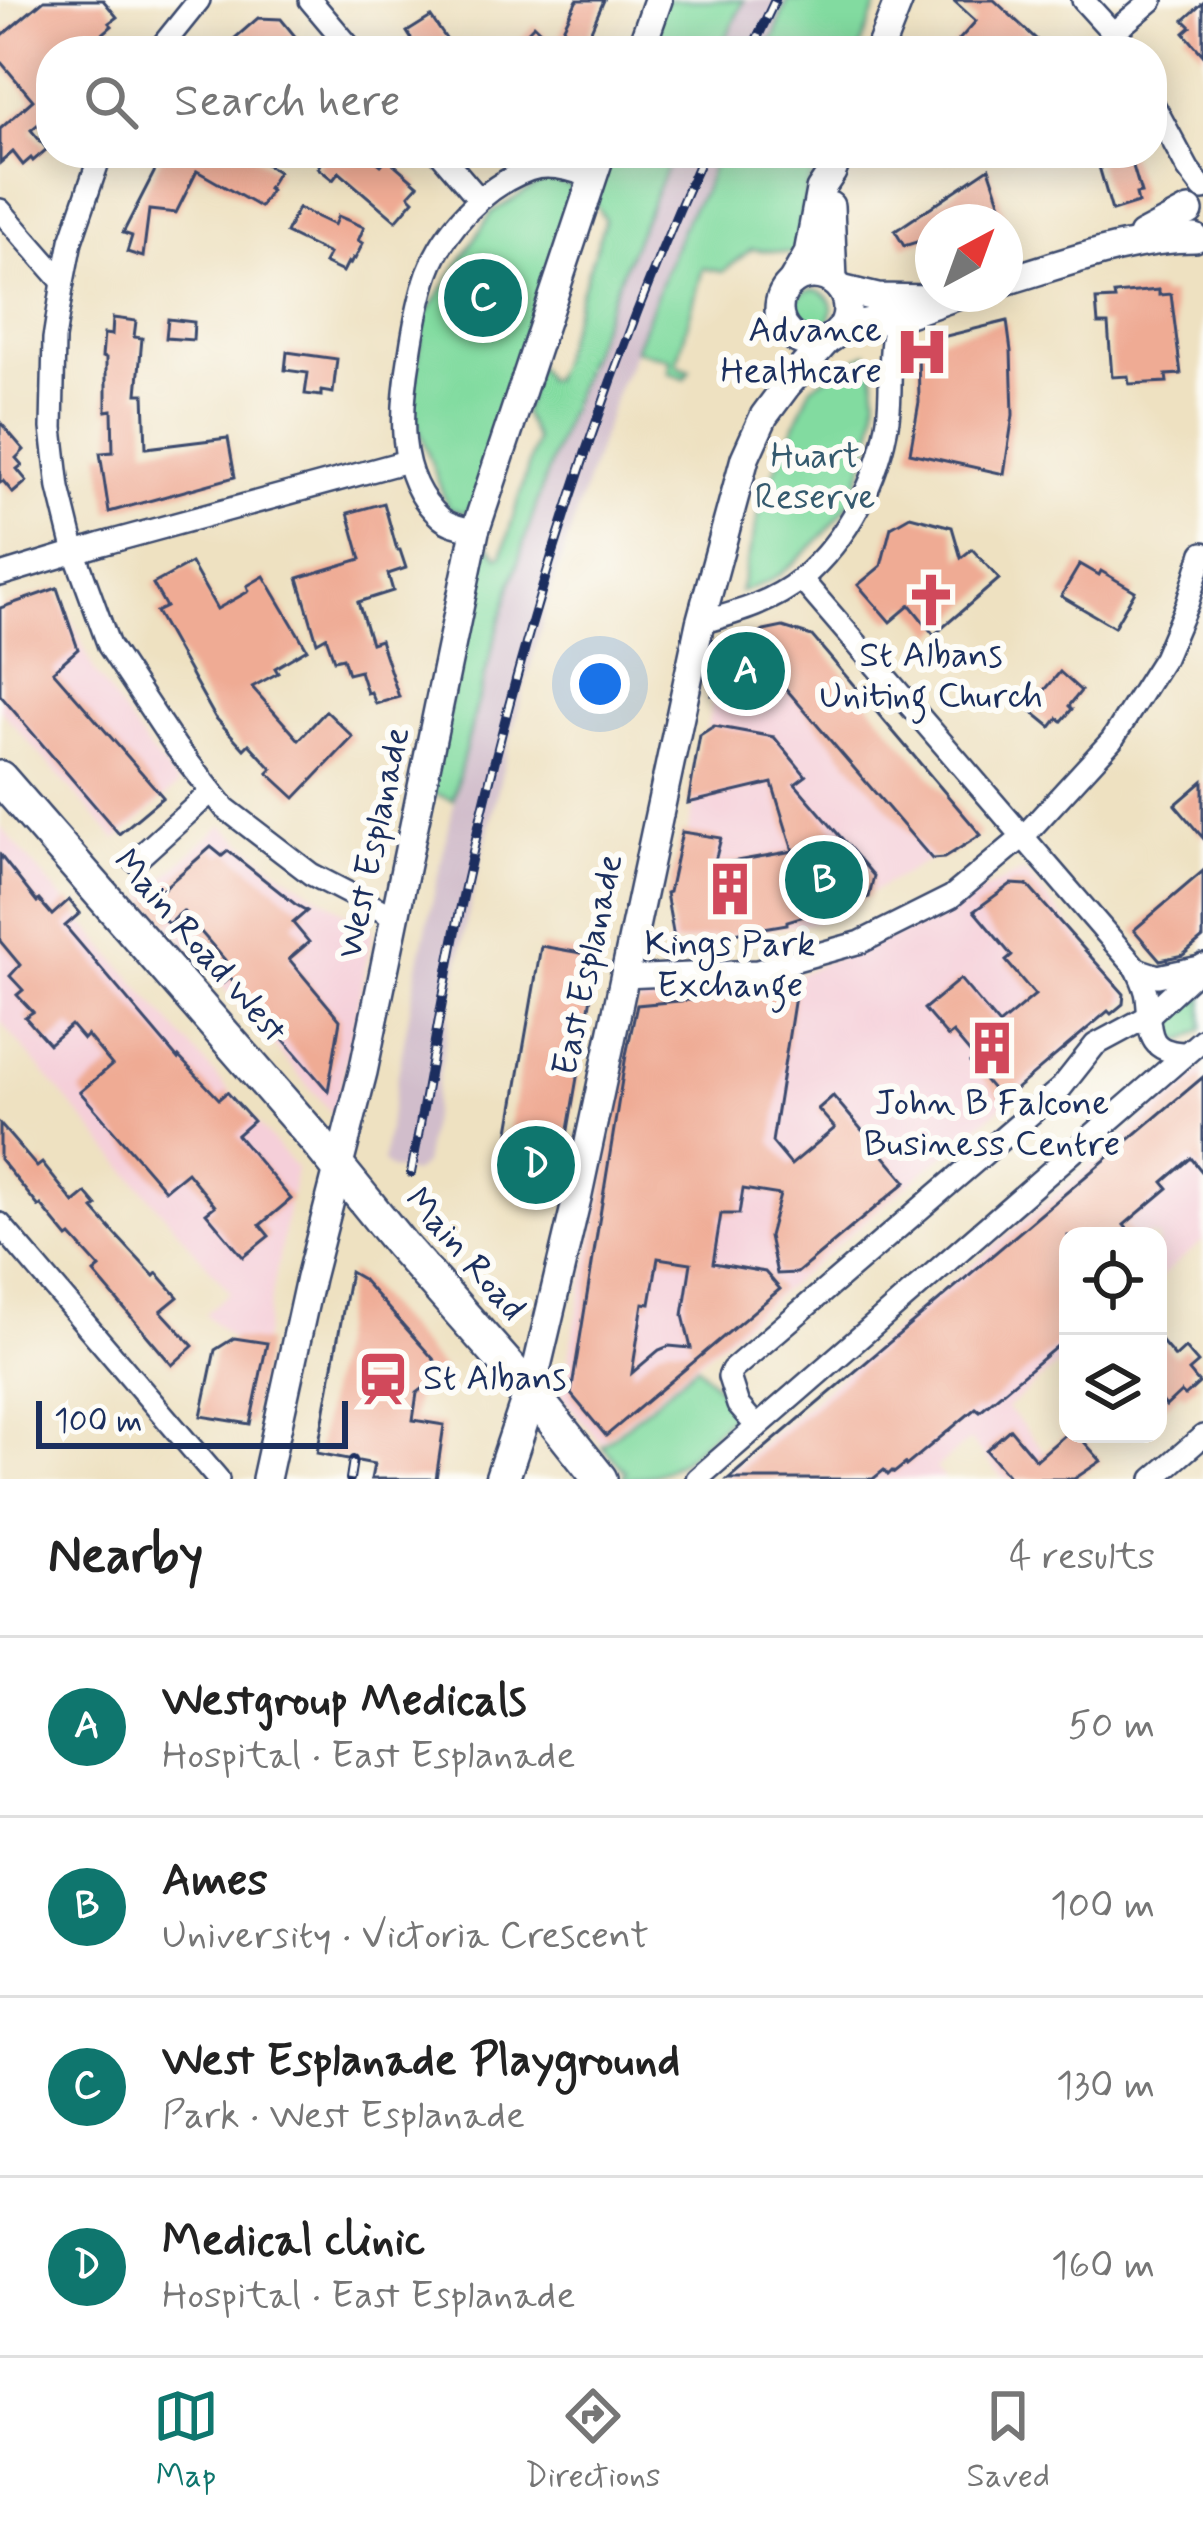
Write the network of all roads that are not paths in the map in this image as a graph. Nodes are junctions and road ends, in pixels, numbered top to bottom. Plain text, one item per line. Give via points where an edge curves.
1 (199, 0) edge
2 (310, 0) edge
3 (658, 0) edge
4 (899, 0) edge
5 (1083, 0) edge
6 (1152, 0) edge
7 (170, 36) edge
8 (340, 36) edge
9 (645, 36) edge
10 (885, 36) edge
11 (1113, 36) edge
12 (1123, 36) edge
13 (1167, 130) edge
14 (96, 168) edge
15 (453, 168) edge
16 (531, 168) edge
17 (595, 168) edge
18 (832, 168) edge
19 (835, 168) edge
20 (479, 199) junction
21 (0, 210) edge
22 (1198, 222) edge
23 (1023, 276) edge
24 (63, 282) junction
25 (792, 282) junction
26 (837, 285) junction
27 (915, 297) edge
28 (915, 310) edge
29 (897, 317) junction
30 (865, 323) junction
31 (783, 325) junction
32 (833, 336) junction
33 (889, 367) junction
34 (787, 385) junction
35 (407, 461) junction
36 (475, 531) junction
37 (75, 553) junction
38 (1203, 553) edge
39 (0, 575) edge
40 (801, 579) junction
41 (700, 623) junction
42 (0, 778) edge
43 (211, 792) junction
44 (1024, 836) junction
45 (135, 861) dead end
46 (396, 918) junction
47 (1202, 966) edge
48 (1137, 969) junction
49 (624, 977) junction
50 (1147, 1017) junction
51 (1195, 1046) edge
52 (339, 1168) junction
53 (0, 1224) edge
54 (531, 1392) junction
55 (757, 1427) junction
56 (1203, 1436) edge
57 (218, 1479) edge
58 (266, 1479) edge
59 (502, 1479) edge
60 (600, 1479) edge
61 (697, 1479) edge
62 (1153, 1479) edge

1 - 7 street
2 - 8 street
3 - 9 street
4 - 10 street
5 - 11 street
6 - 12 street
13 - 22 street
14 - 24 street
15 - 20 street
16 - 20 street, West Esplanade
17 - 36 street, West Esplanade
18 - 25 street
19 - 26 street
20 - 35 street, West Esplanade via 445,241 424,286 402,401
21 - 24 street
22 - 23 street via 1175,238
24 - 37 street via 52,428
25 - 26 street via 812,274
25 - 31 street via 781,297
26 - 27 street via 878,298
26 - 32 street via 847,307
28 - 29 street
29 - 30 street
29 - 33 street
30 - 32 street
30 - 33 street
31 - 32 street via 798,339
31 - 34 street
32 - 34 street, East Esplanade
33 - 40 street via 889,415 868,490
34 - 41 street, East Esplanade via 745,458
35 - 36 street, West Esplanade via 433,509
35 - 37 street
36 - 46 street, West Esplanade
37 - 39 street
37 - 43 street via 110,646
38 - 44 street via 1165,658 1112,740
40 - 41 street via 746,610
40 - 44 street
41 - 49 street, East Esplanade
42 - 52 main road, Main Road West
43 - 45 street
43 - 46 street via 311,874
44 - 48 street
44 - 49 street via 951,897 860,942 757,971
46 - 52 street, West Esplanade
47 - 48 street via 1158,976
47 - 50 street
48 - 50 street
49 - 54 street, East Esplanade
50 - 51 street via 1156,1045
50 - 55 street via 1095,1045 1061,1088 732,1370 738,1405
51 - 55 street
52 - 54 main road, Main Road
52 - 58 street, West Esplanade
53 - 57 street
54 - 59 main road
54 - 60 main road, Main Road
55 - 61 street
56 - 62 street

